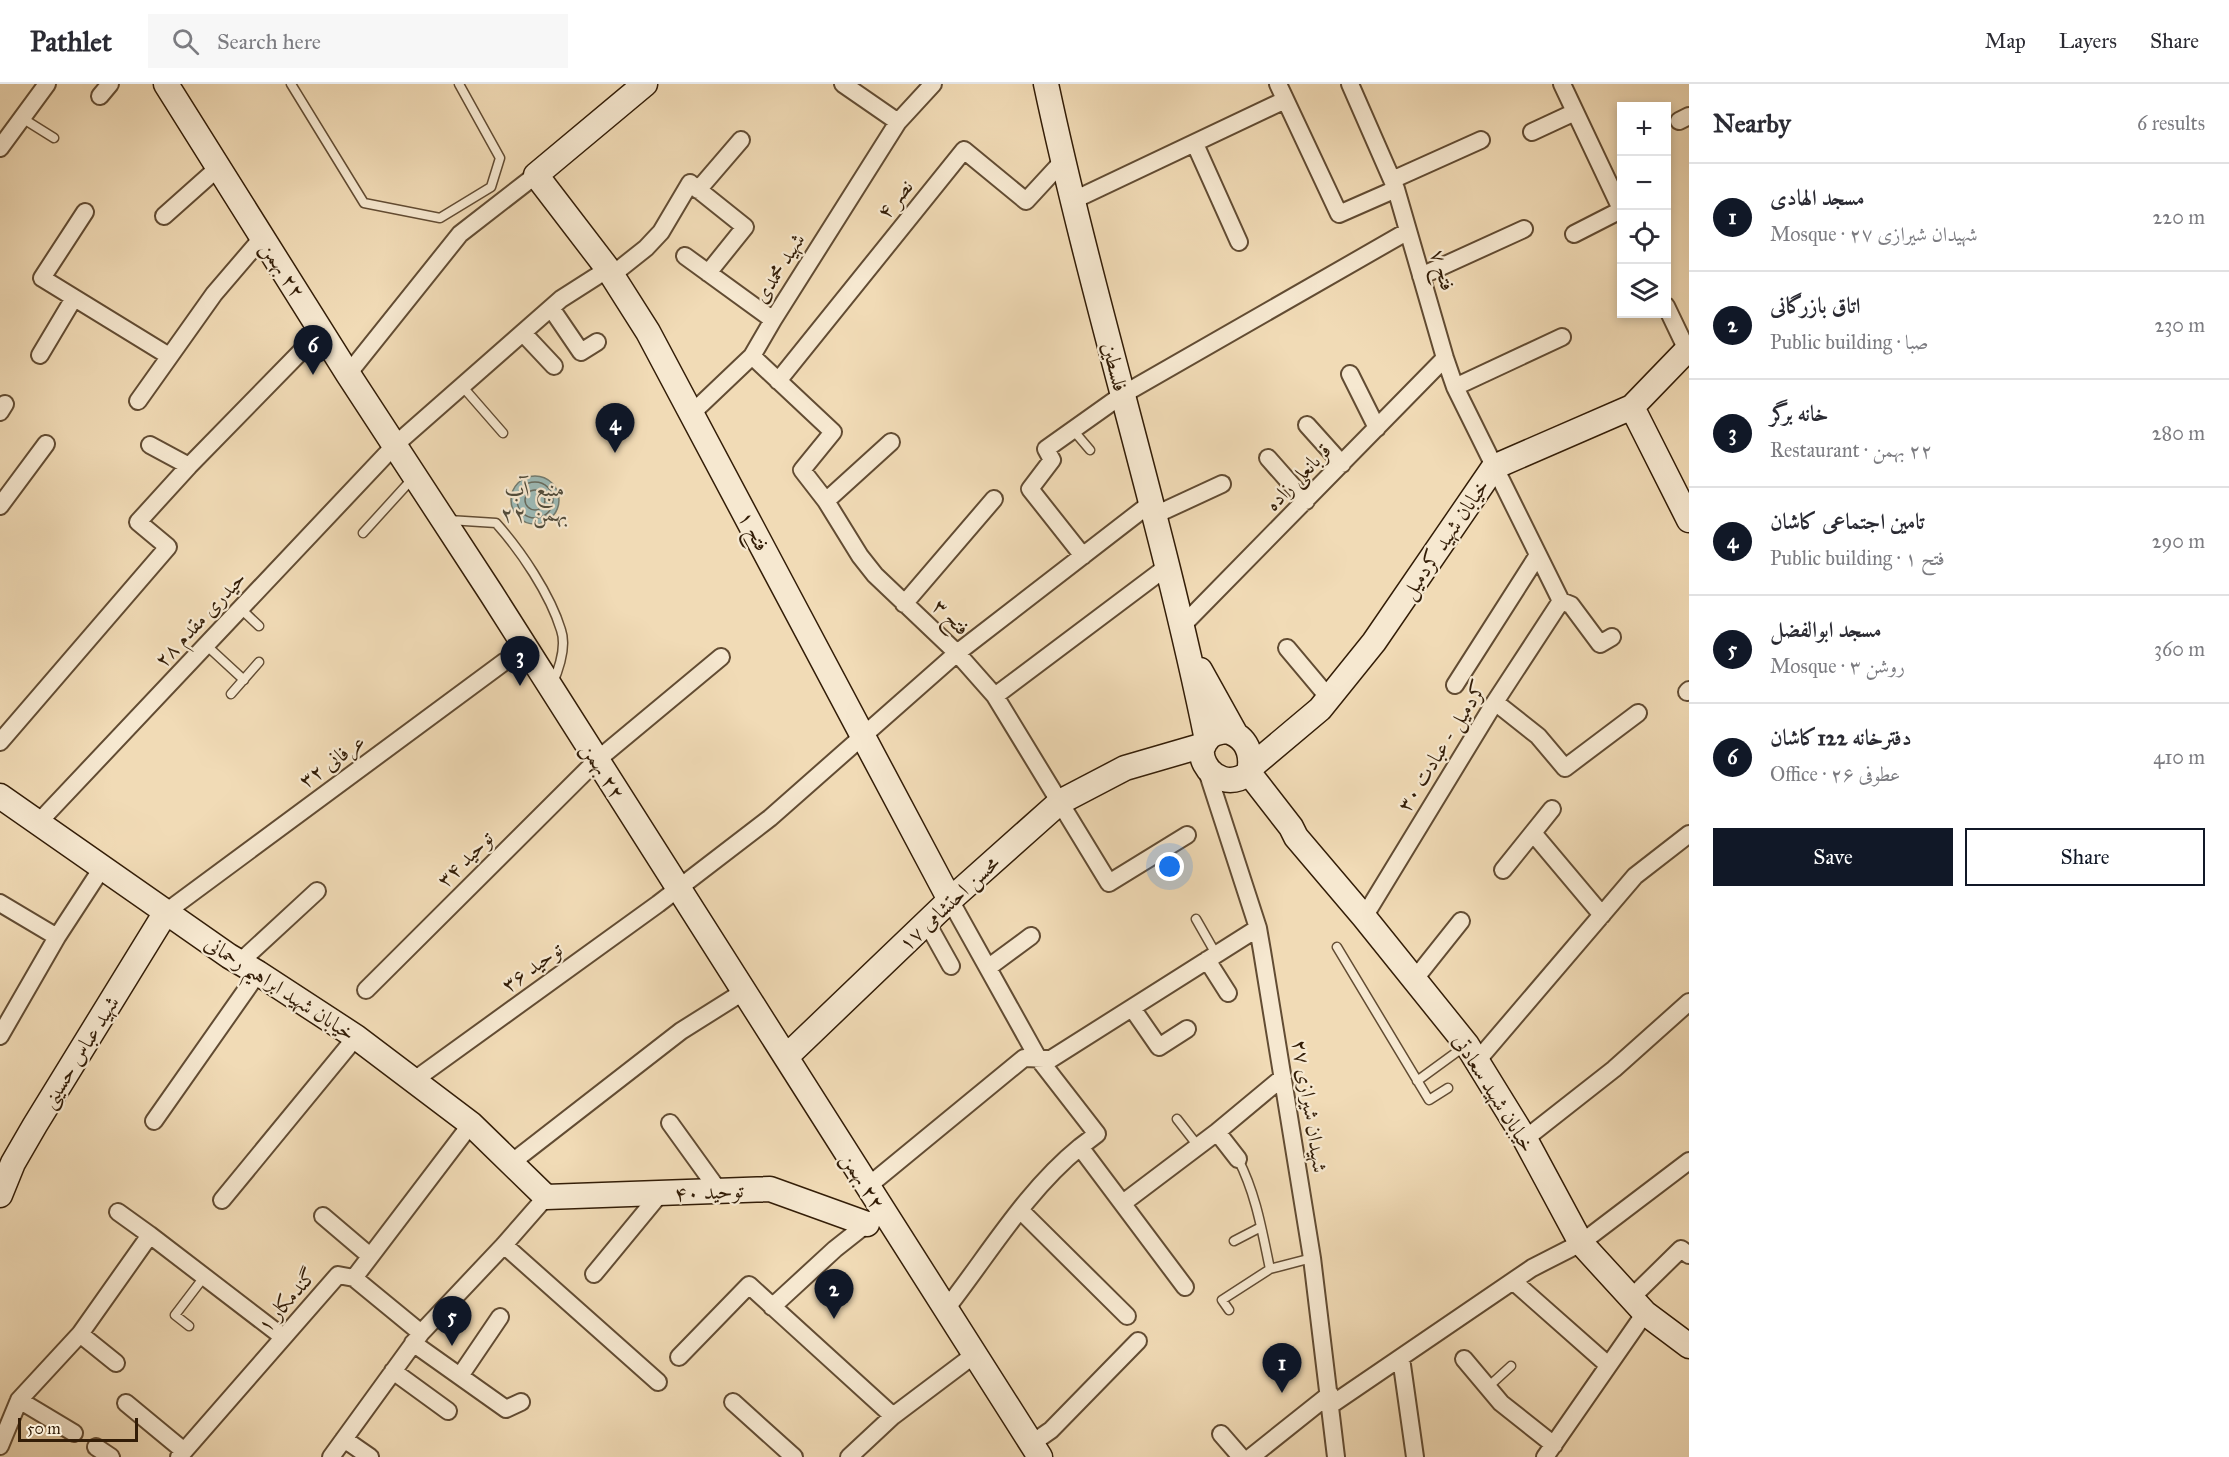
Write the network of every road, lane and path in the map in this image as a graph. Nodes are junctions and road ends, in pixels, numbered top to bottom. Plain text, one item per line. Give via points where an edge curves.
1 (47, 84) edge
2 (166, 84) edge
3 (291, 84) edge
4 (459, 84) edge
5 (645, 84) edge
6 (843, 84) edge
7 (933, 84) edge
8 (1046, 84) edge
9 (1278, 84) edge
10 (1350, 84) edge
11 (1562, 84) edge
12 (1285, 99) junction
13 (1575, 111) junction
14 (22, 118) junction
15 (894, 128) junction
16 (1533, 132) dead end
17 (54, 138) dead end
18 (741, 140) dead end
19 (1481, 140) dead end
20 (1195, 144) junction
21 (0, 148) edge
22 (1062, 162) junction
23 (219, 167) junction
24 (536, 175) junction
25 (1394, 184) junction
26 (698, 190) junction
27 (1074, 200) junction
28 (1621, 210) edge
29 (85, 212) dead end
30 (1617, 213) edge
31 (164, 216) dead end
32 (1524, 229) dead end
33 (1408, 231) junction
34 (1574, 234) dead end
35 (262, 238) junction
36 (1239, 242) dead end
37 (685, 256) dead end
38 (610, 272) junction
39 (708, 273) junction
40 (1421, 276) junction
41 (74, 298) junction
42 (551, 308) junction
43 (1671, 316) edge
44 (773, 320) junction
45 (322, 330) junction
46 (523, 333) junction
47 (1562, 337) dead end
48 (597, 342) dead end
49 (1688, 349) edge
50 (40, 355) dead end
51 (169, 356) junction
52 (752, 356) junction
53 (1444, 358) junction
54 (554, 366) dead end
55 (348, 374) junction
56 (1350, 374) dead end
57 (778, 381) junction
58 (462, 386) junction
59 (1455, 387) junction
60 (1122, 395) junction
61 (138, 401) dead end
62 (1632, 407) junction
63 (691, 414) junction
64 (1307, 425) dead end
65 (1377, 428) junction
66 (1073, 430) junction
67 (503, 433) dead end
68 (891, 442) dead end
69 (46, 444) dead end
70 (150, 445) dead end
71 (395, 445) junction
72 (1090, 450) dead end
73 (1268, 458) dead end
74 (1342, 464) junction
75 (189, 466) junction
76 (1494, 467) junction
77 (415, 475) junction
78 (1222, 484) dead end
79 (994, 499) dead end
80 (826, 501) junction
81 (1306, 501) junction
82 (0, 506) edge
83 (1153, 509) junction
84 (444, 520) junction
85 (1689, 520) edge
86 (363, 533) dead end
87 (1538, 555) junction
88 (1083, 556) junction
89 (1168, 566) junction
90 (1561, 601) junction
91 (904, 604) junction
92 (241, 609) junction
93 (260, 626) dead end
94 (1182, 626) junction
95 (1606, 640) dead end
96 (206, 645) junction
97 (1287, 648) dead end
98 (1188, 649) junction
99 (528, 653) junction
100 (957, 653) junction
101 (721, 657) dead end
102 (259, 663) dead end
103 (244, 680) junction
104 (1455, 685) dead end
105 (551, 688) junction
106 (231, 694) dead end
107 (995, 696) junction
108 (1494, 702) junction
109 (1324, 703) junction
110 (1638, 713) dead end
111 (864, 736) junction
112 (1238, 736) junction
113 (0, 742) edge
114 (1205, 751) junction
115 (596, 761) junction
116 (1245, 773) junction
117 (0, 796) edge
118 (1060, 802) junction
119 (1552, 809) dead end
120 (38, 823) junction
121 (1533, 833) junction
122 (1689, 834) edge
123 (1187, 835) dead end
124 (102, 868) junction
125 (1503, 870) dead end
126 (678, 890) junction
127 (317, 891) dead end
128 (950, 900) junction
129 (0, 903) edge
130 (166, 912) junction
131 (1602, 915) junction
132 (1364, 917) junction
133 (1196, 919) dead end
134 (1461, 921) dead end
135 (927, 922) junction
136 (1258, 928) junction
137 (1031, 936) dead end
138 (57, 937) junction
139 (1337, 946) dead end
140 (1211, 957) junction
141 (951, 966) dead end
142 (989, 966) junction
143 (249, 967) junction
144 (1414, 980) junction
145 (366, 990) dead end
146 (743, 992) junction
147 (1228, 993) dead end
148 (1689, 1002) edge
149 (1132, 1008) junction
150 (1187, 1029) dead end
151 (0, 1036) edge
152 (356, 1037) junction
153 (1472, 1053) junction
154 (786, 1057) junction
155 (1038, 1058) junction
156 (1283, 1077) junction
157 (413, 1081) junction
158 (1417, 1081) junction
159 (1448, 1088) dead end
160 (1177, 1119) dead end
161 (154, 1121) dead end
162 (670, 1123) dead end
163 (471, 1124) junction
164 (1217, 1132) junction
165 (1525, 1139) junction
166 (1198, 1146) junction
167 (1080, 1147) junction
168 (1238, 1159) joint
169 (1689, 1161) edge
170 (511, 1163) junction
171 (867, 1187) junction
172 (719, 1191) junction
173 (660, 1194) junction
174 (0, 1195) edge
175 (546, 1197) junction
176 (222, 1200) dead end
177 (1123, 1203) junction
178 (1021, 1210) junction
179 (118, 1212) dead end
180 (323, 1216) dead end
181 (875, 1218) junction
182 (1261, 1227) junction
183 (150, 1235) junction
184 (1234, 1241) dead end
185 (1581, 1243) junction
186 (504, 1245) junction
187 (1689, 1255) edge
188 (370, 1256) junction
189 (1312, 1258) junction
190 (1270, 1269) junction
191 (594, 1274) dead end
192 (204, 1277) junction
193 (354, 1278) junction
194 (1513, 1281) junction
195 (1185, 1287) dead end
196 (1638, 1305) junction
197 (772, 1307) junction
198 (946, 1309) junction
199 (1229, 1310) dead end
200 (1127, 1316) dead end
201 (500, 1317) dead end
202 (189, 1326) dead end
203 (80, 1334) junction
204 (284, 1338) junction
205 (417, 1338) junction
206 (1138, 1341) dead end
207 (1689, 1346) edge
208 (974, 1354) junction
209 (679, 1358) dead end
210 (1401, 1358) junction
211 (1464, 1359) dead end
212 (116, 1363) dead end
213 (1608, 1365) junction
214 (1511, 1366) dead end
215 (393, 1371) junction
216 (460, 1376) junction
217 (657, 1382) dead end
218 (1488, 1387) junction
219 (19, 1400) junction
220 (1330, 1400) junction
221 (733, 1402) dead end
222 (126, 1403) dead end
223 (513, 1405) dead end
224 (448, 1411) dead end
225 (892, 1416) junction
226 (74, 1433) dead end
227 (1221, 1434) dead end
228 (344, 1438) junction
229 (0, 1446) edge
230 (96, 1447) dead end
231 (1035, 1450) edge
232 (1549, 1451) edge
233 (181, 1454) edge
234 (859, 1454) edge
235 (111, 1457) edge
236 (331, 1457) edge
237 (370, 1457) edge
238 (794, 1457) edge
239 (1241, 1457) edge
240 (1251, 1457) edge
241 (1336, 1457) edge
242 (1414, 1457) edge

1 - 14 street
2 - 23 street, ٢٢ بهمن
3 - 4 lane via 364,203 440,218 491,187 500,158
5 - 24 street
6 - 15 street
7 - 15 street, شهید محمدی
8 - 22 street, فلسطین
9 - 12 street
10 - 25 street, فتح ۷
11 - 13 street
12 - 20 street
12 - 25 street via 1340,214
13 - 16 street
13 - 28 street
14 - 17 lane
14 - 21 street
15 - 44 street, شهید محمدی
18 - 26 street
19 - 25 street
20 - 27 street
20 - 36 street
22 - 27 street, فلسطین
22 - 57 street, نصر ۴ via 1026,201 964,150
23 - 31 street
23 - 35 street, ٢٢ بهمن
24 - 38 street, فتح ۱
24 - 55 street via 460,234
25 - 33 street, فتح ۷
26 - 38 street, حیدری مقدم ۲۸ via 690,183 661,232 646,248
26 - 39 street via 745,227
27 - 60 street, فلسطین
29 - 41 street via 42,278
30 - 34 street
32 - 40 street
33 - 40 street, فتح ۷
33 - 60 street
35 - 45 street, ٢٢ بهمن
35 - 51 street via 214,294
37 - 39 street
38 - 42 street, حیدری مقدم ۲۸
38 - 63 street, فتح ۱ via 648,332
39 - 44 street
40 - 53 street, فتح ۷
41 - 50 street
41 - 51 street
42 - 46 street, حیدری مقدم ۲۸
42 - 48 street via 581,352
43 - 49 street
44 - 52 street, شهید محمدی
45 - 55 street, ٢٢ بهمن
45 - 75 street
46 - 54 street
46 - 58 street, حیدری مقدم ۲۸
47 - 59 street
49 - 62 street, خیابان شهید کردمیل
51 - 61 street
52 - 57 street
52 - 63 street, شهید محمدی
53 - 59 street, فتح ۷
53 - 65 street, قربانعلی زاده
55 - 71 street, ٢٢ بهمن
56 - 65 street
57 - 80 street, فتح ۳ via 833,432 802,470
58 - 67 lane
58 - 71 street, حیدری مقدم ۲۸
59 - 76 street, فتح ۷
60 - 66 street
60 - 83 street, فلسطین
62 - 76 street, خیابان شهید کردمیل
62 - 85 street
63 - 111 street, فتح ۱
64 - 74 street
65 - 74 street, قربانعلی زاده
66 - 72 lane
66 - 88 street via 1046,449 1052,460 1030,489
68 - 80 street
69 - 82 street
70 - 75 street
71 - 77 street, ٢٢ بهمن
71 - 92 street, حیدری مقدم ۲۸
73 - 81 street
74 - 81 street, قربانعلی زاده
75 - 113 street via 138,522 168,547
76 - 87 street, فتح ۷
76 - 109 street, خیابان شهید کردمیل via 1374,642
77 - 84 street, ٢٢ بهمن
77 - 86 lane
78 - 83 street, توحید ۳۶
79 - 91 street
80 - 91 street, فتح ۳ via 860,556
81 - 94 street, قربانعلی زاده
83 - 88 street, توحید ۳۶
83 - 89 street, فلسطین
84 - 99 street, ٢٢ بهمن
84 - 105 lane via 496,523 515,545 543,590 562,632 561,666
87 - 90 street, فتح ۷
87 - 104 street
88 - 100 street, توحید ۳۶
89 - 94 street, فلسطین
89 - 107 street
90 - 95 street via 1571,605
90 - 108 street, کردمیل - عبادت ۳۰
91 - 100 street, فتح ۳
92 - 93 lane
92 - 96 street, حیدری مقدم ۲۸
94 - 98 street, فلسطین
96 - 103 lane
96 - 120 street, حیدری مقدم ۲۸
97 - 109 street
98 - 112 street
98 - 114 street
99 - 105 street, ٢٢ بهمن
99 - 130 street, عرفانی ۳۲ via 504,663
100 - 107 street, فتح ۳
100 - 111 street, توحید ۳۶
101 - 115 street, توحید ۳۴
102 - 103 lane
103 - 106 lane
105 - 115 street, ٢٢ بهمن
107 - 118 street, فتح ۳
108 - 110 street via 1538,736 1565,768
108 - 132 street, کردمیل - عبادت ۳۰
109 - 112 street via 1262,737
109 - 116 street
111 - 126 street, توحید ۳۶ via 770,818
111 - 128 street, فتح ۱
112 - 114 street via 1220,732
112 - 116 street via 1250,752
114 - 116 street via 1219,777
114 - 118 street, محسن احتشامی ۱۷ via 1160,765 1125,768
114 - 136 street, شهیدان شیرازی ۲۷
115 - 126 street, ٢٢ بهمن
115 - 145 street, توحید ۳۴
116 - 132 street, خیابان شهید سعادتی via 1265,816 1296,837
117 - 120 street, خیابان شهید ابراهیم رحمانی
118 - 123 street, فتح ۳ via 1109,883
118 - 128 street, محسن احتشامی ۱۷
119 - 121 street
120 - 124 street, خیابان شهید ابراهیم رحمانی
121 - 125 street
121 - 131 street
122 - 131 street via 1635,876
124 - 130 street, خیابان شهید ابراهیم رحمانی
124 - 138 street
126 - 146 street, ٢٢ بهمن
126 - 157 street, توحید ۳۶
127 - 143 street
128 - 135 street, محسن احتشامی ۱۷
128 - 142 street
129 - 138 street
130 - 143 street, خیابان شهید ابراهیم رحمانی
130 - 174 street, شهید عباس حسینی via 35,1125
131 - 153 street
132 - 144 street, خیابان شهید سعادتی
133 - 140 lane
134 - 144 street
135 - 141 street
135 - 154 street, محسن احتشامی ۱۷
136 - 140 street
136 - 156 street, شهیدان شیرازی ۲۷
137 - 142 street
138 - 151 street
139 - 158 lane
140 - 147 street
140 - 149 street
142 - 155 street
143 - 152 street, خیابان شهید ابراهیم رحمانی
143 - 161 street
144 - 153 street, خیابان شهید سعادتی
146 - 154 street, ٢٢ بهمن
146 - 170 street via 681,1031
148 - 165 street via 1614,1069
149 - 150 street via 1159,1047
149 - 155 street via 1051,1059
152 - 157 street, خیابان شهید ابراهیم رحمانی
152 - 176 street
153 - 158 lane
153 - 165 street, خیابان شهید سعادتی
154 - 171 street, ٢٢ بهمن
155 - 167 street via 1097,1134
155 - 171 street via 1024,1058
156 - 164 street
156 - 189 street, شهیدان شیرازی ۲۷
157 - 163 street, خیابان شهید ابراهیم رحمانی
158 - 159 lane via 1429,1100
160 - 166 lane
162 - 172 street
163 - 170 street, خیابان شهید ابراهیم رحمانی
163 - 188 street
164 - 166 street
164 - 168 street
165 - 185 street, خیابان شهید سعادتی
166 - 177 street
167 - 177 street
167 - 178 street via 1056,1166
168 - 182 lane via 1248,1178
169 - 185 street
170 - 175 street, خیابان شهید ابراهیم رحمانی
171 - 181 street, ٢٢ بهمن
172 - 173 street, توحید ۴۰
172 - 181 street, توحید ۴۰ via 770,1189
173 - 175 street, توحید ۴۰
173 - 191 street
175 - 186 street
177 - 195 street
178 - 198 street
178 - 200 street
179 - 183 street
180 - 188 street
181 - 197 street
181 - 198 street, ٢٢ بهمن
182 - 184 lane
182 - 190 lane
183 - 192 street
183 - 203 street
185 - 194 street
185 - 196 street, خیابان شهید سعادتی
186 - 205 street
186 - 217 street
187 - 196 street via 1681,1249
188 - 193 street
189 - 190 lane
189 - 220 street, شهیدان شیرازی ۲۷
190 - 199 lane via 1221,1300
192 - 202 lane via 176,1315
192 - 204 street
193 - 204 street, گندمکار ۱ via 338,1275
193 - 205 street
194 - 210 street
194 - 213 street
196 - 207 street, خیابان شهید سعادتی
196 - 213 street
197 - 209 street via 749,1286
197 - 225 street
198 - 208 street, ٢٢ بهمن
201 - 216 street
203 - 212 street
203 - 219 street
204 - 233 street, گندمکار ۱
205 - 215 street
205 - 216 street
206 - 231 street via 1106,1370
208 - 225 street
208 - 231 street, ٢٢ بهمن
210 - 220 street
210 - 242 street
211 - 218 street
213 - 232 street
214 - 218 lane
215 - 224 street
215 - 228 street
216 - 223 street
218 - 232 street
219 - 226 street
219 - 229 street
220 - 240 street
220 - 241 street, شهیدان شیرازی ۲۷
221 - 238 street
222 - 233 street
225 - 234 street
227 - 239 street
228 - 236 street
228 - 237 street
230 - 235 street

